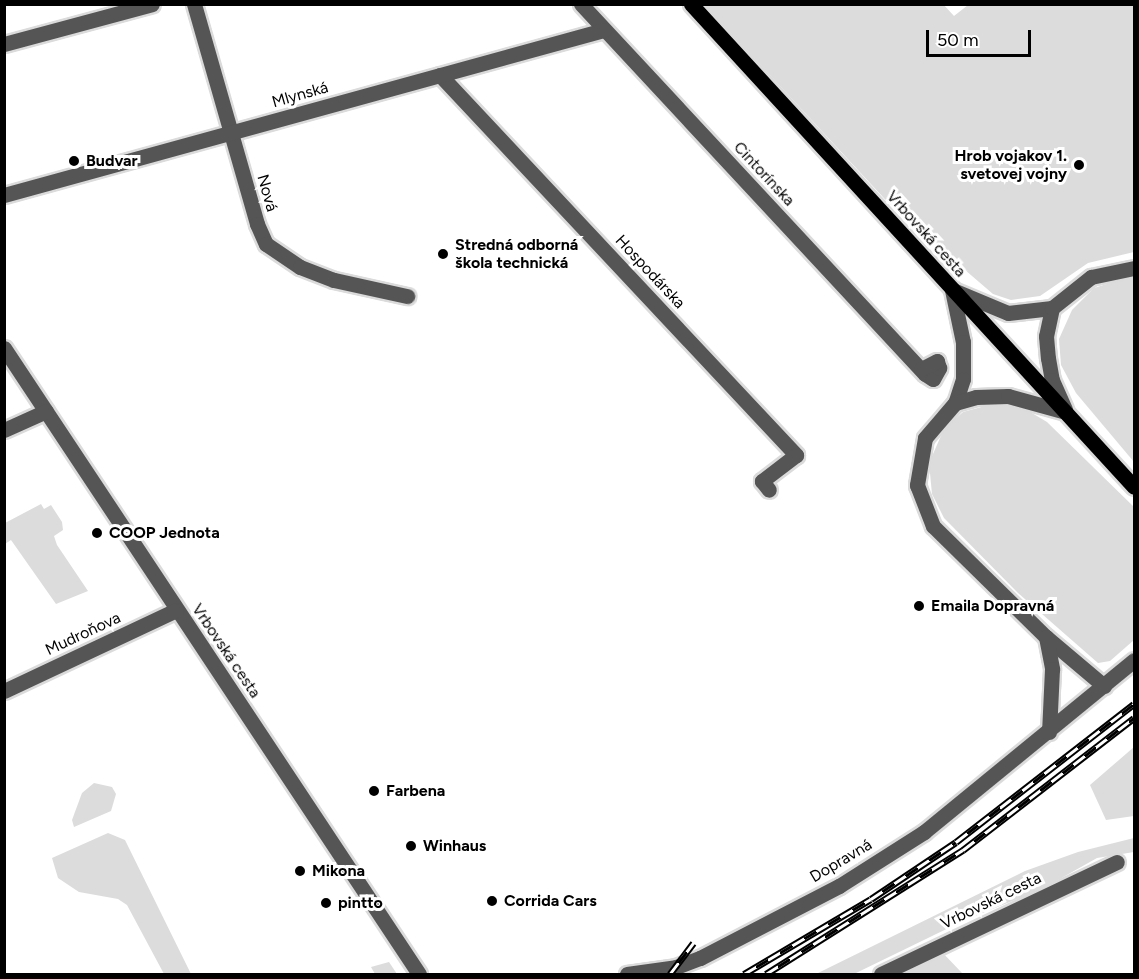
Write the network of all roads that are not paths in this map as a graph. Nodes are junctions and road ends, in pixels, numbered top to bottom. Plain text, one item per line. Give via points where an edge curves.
1 (152, 4) edge
2 (194, 4) edge
3 (580, 4) edge
4 (691, 4) edge
5 (604, 30) junction
6 (4, 44) edge
7 (440, 75) junction
8 (231, 133) junction
9 (4, 195) edge
10 (1134, 268) edge
11 (952, 290) junction
12 (407, 296) dead end
13 (1052, 308) junction
14 (4, 348) edge
15 (921, 369) dead end
16 (955, 403) junction
17 (46, 411) junction
18 (1066, 412) junction
19 (4, 430) edge
20 (1134, 487) edge
21 (770, 490) dead end
22 (176, 610) junction
23 (1046, 637) junction
24 (1134, 660) edge
25 (1104, 686) junction
26 (4, 691) edge
27 (1049, 732) junction
28 (1117, 862) dead end
29 (419, 975) edge
30 (627, 975) edge
31 (880, 975) edge

1 - 6 street
2 - 8 street, Nová
3 - 5 street, Cintorínska
4 - 11 main road, Vrbovská cesta
5 - 7 street, Mlynská
5 - 15 street, Cintorínska
7 - 8 street, Mlynská
7 - 21 street, Hospodárska via 796,455 762,481
8 - 9 street, Mlynská
8 - 12 street, Nová via 266,244 300,267 334,280
10 - 13 street via 1091,277
11 - 13 street via 1008,313
11 - 16 street via 960,320 964,373
11 - 18 main road, Vrbovská cesta
13 - 18 street via 1046,336 1048,358 1052,380
14 - 17 street, Vrbovská cesta
16 - 18 street via 976,397 1008,396
16 - 23 street via 925,438 917,485 933,526
17 - 19 street
17 - 22 street, Vrbovská cesta
18 - 20 main road, Vrbovská cesta
22 - 26 street, Mudroňova
22 - 29 street, Vrbovská cesta
23 - 25 street
23 - 27 street via 1052,669
24 - 25 street, Dopravná
25 - 27 street, Dopravná
27 - 30 street, Dopravná via 924,832 838,885 700,958 676,967
28 - 31 street, Vrbovská cesta

